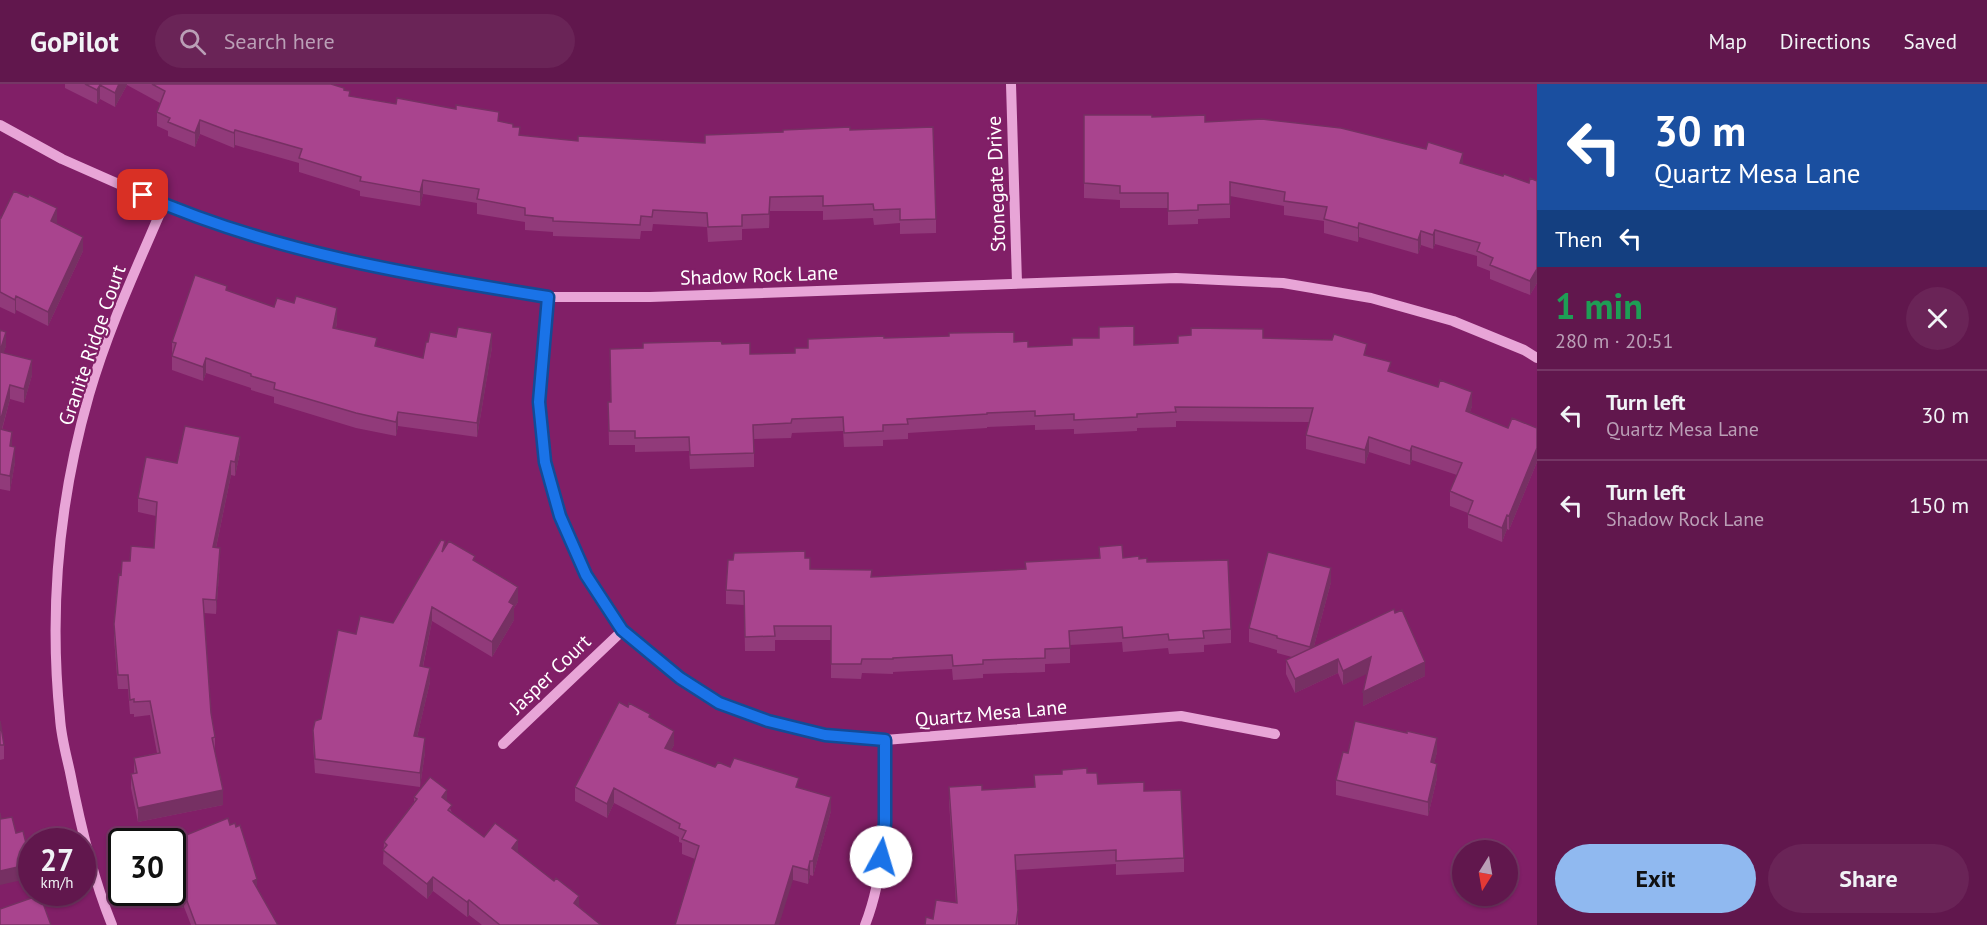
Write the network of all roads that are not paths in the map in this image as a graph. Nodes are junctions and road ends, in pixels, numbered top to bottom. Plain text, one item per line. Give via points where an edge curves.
1 (1011, 84) edge
2 (0, 125) edge
3 (164, 204) junction
4 (1017, 283) junction
5 (548, 297) junction
6 (1537, 358) edge
7 (622, 630) junction
8 (1275, 734) dead end
9 (885, 740) junction
10 (503, 744) dead end
11 (112, 925) edge
12 (865, 925) edge

1 - 4 street, Stonegate Drive
2 - 3 street, Shadow Rock Lane via 62,159
3 - 5 street, Shadow Rock Lane via 260,238 355,263
3 - 11 street, Granite Ridge Court via 118,310 89,394 71,468 61,533 56,613 60,720 79,816
4 - 5 street, Shadow Rock Lane via 650,297
4 - 6 street, Shadow Rock Lane via 1176,278 1283,282 1371,298 1453,321
5 - 7 street, Quartz Mesa Lane via 539,402 545,462 560,516 586,575
7 - 9 street, Quartz Mesa Lane via 680,678 719,703 768,721 825,735
7 - 10 street, Jasper Court
8 - 9 street, Quartz Mesa Lane via 1180,716
9 - 12 street via 885,823 879,875

